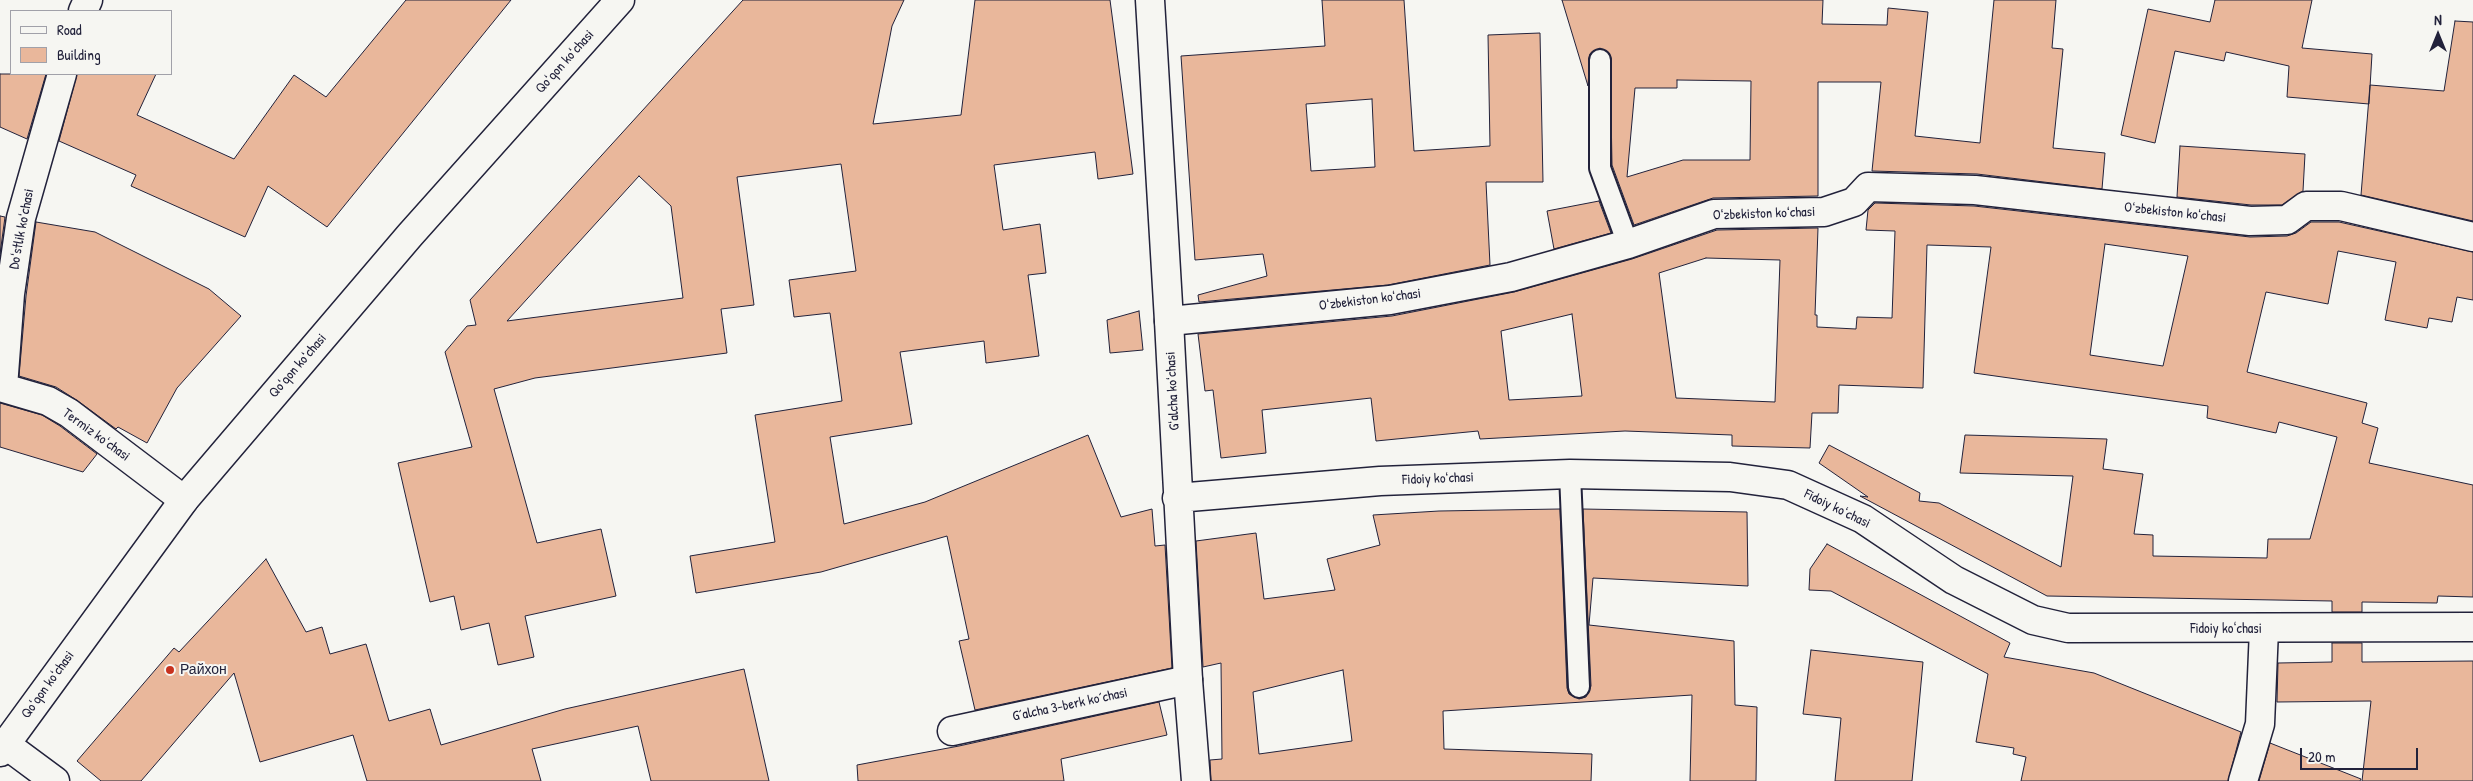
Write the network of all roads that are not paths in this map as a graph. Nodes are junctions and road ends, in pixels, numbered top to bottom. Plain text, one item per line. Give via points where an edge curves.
1 (620, 0) edge
2 (1150, 0) edge
3 (1600, 60) dead end
4 (62, 75) edge
5 (2473, 237) edge
6 (1628, 244) junction
7 (1170, 321) junction
8 (2, 387) edge
9 (1570, 474) junction
10 (1177, 498) junction
11 (184, 500) junction
12 (2473, 627) edge
13 (2264, 629) junction
14 (1188, 680) junction
15 (1579, 687) dead end
16 (952, 731) dead end
17 (2, 748) edge
18 (55, 781) edge
19 (1196, 781) edge
20 (2243, 781) edge

1 - 11 street, Qoʻqon koʻchasi via 410,235
2 - 7 street, Gʻalcha koʻchasi
3 - 6 lane via 1600,168
4 - 8 street, Doʻstlik koʻchasi via 21,218
5 - 6 street, Oʻzbekiston koʻchasi via 2341,206 2306,206 2287,220 2250,221 1975,190 1868,187 1854,202 1824,212 1714,214
6 - 7 street, Oʻzbekiston koʻchasi via 1511,277 1390,300
7 - 10 street, Gʻalcha koʻchasi
8 - 11 street, Termiz koʻchasi via 48,401 69,413
9 - 10 street, Fidoiy koʻchasi via 1380,482
9 - 13 street, Fidoiy koʻchasi via 1730,477 1788,485 1863,519 1954,580 2032,620 2068,628
9 - 15 lane
10 - 14 street, Gʻalcha koʻchasi
11 - 17 street, Qoʻqon koʻchasi
12 - 13 street, Fidoiy koʻchasi
13 - 20 street via 2260,724
14 - 16 street, Gʼalcha 3-berk koʼchasi
14 - 19 street, Gʻalcha koʻchasi
17 - 18 street

